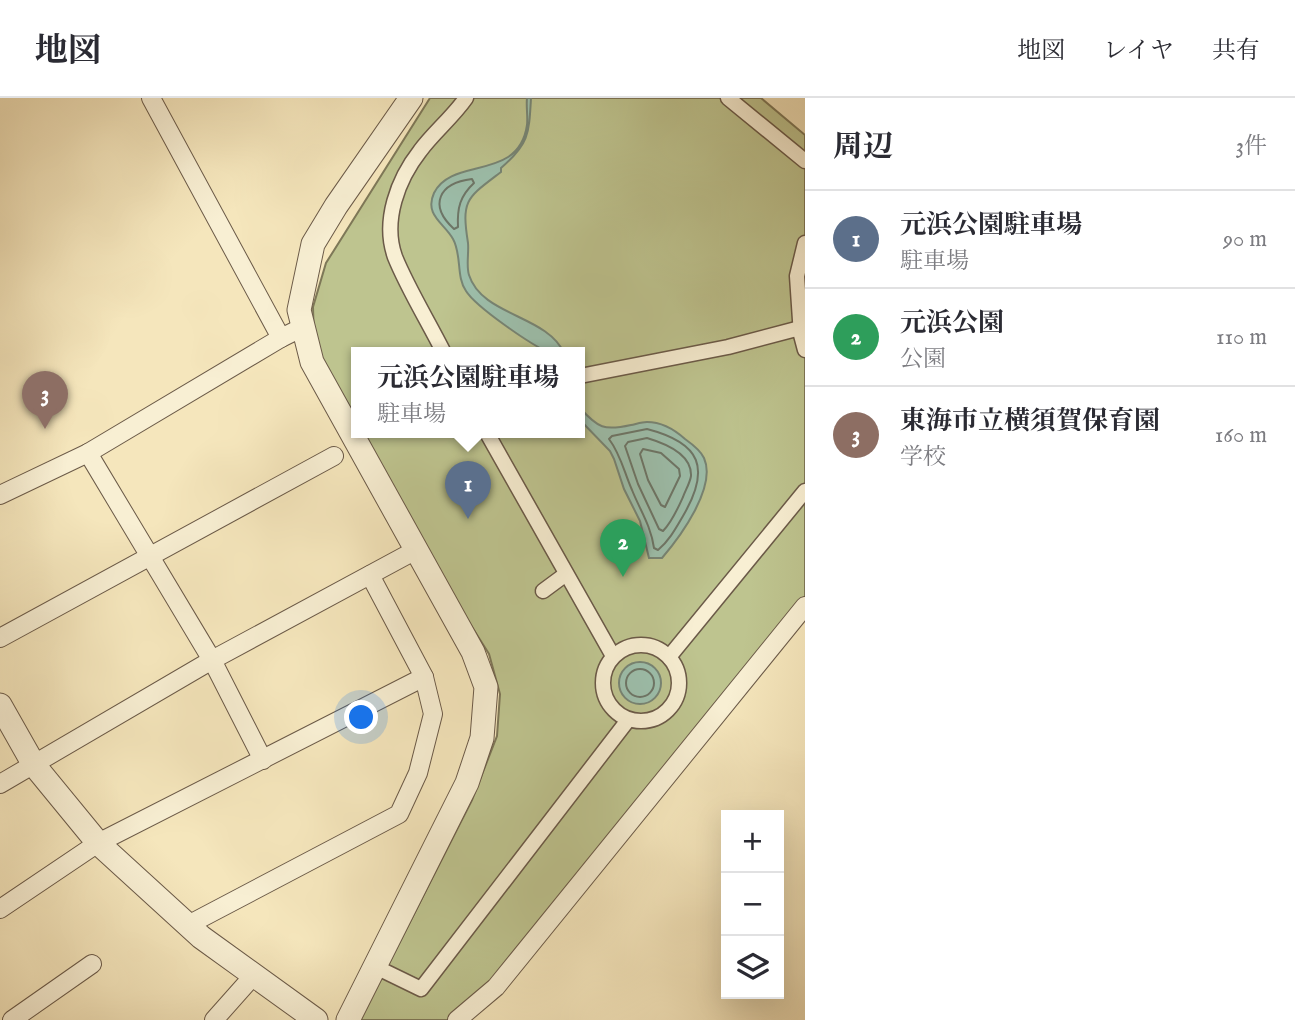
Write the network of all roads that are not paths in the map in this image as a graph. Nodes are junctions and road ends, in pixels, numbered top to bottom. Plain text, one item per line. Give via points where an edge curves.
1 (151, 98) edge
2 (411, 98) edge
3 (466, 98) edge
4 (728, 98) edge
5 (805, 161) edge
6 (805, 243) edge
7 (303, 327) junction
8 (800, 328) junction
9 (281, 338) junction
10 (441, 347) edge
11 (805, 350) edge
12 (585, 375) edge
13 (351, 432) edge
14 (354, 438) edge
15 (490, 438) edge
16 (88, 453) junction
17 (334, 456) dead end
18 (805, 491) edge
19 (0, 495) edge
20 (416, 550) junction
21 (150, 557) junction
22 (566, 574) junction
23 (370, 575) junction
24 (543, 592) dead end
25 (805, 606) edge
26 (0, 638) edge
27 (613, 656) junction
28 (669, 657) junction
29 (212, 660) junction
30 (424, 677) junction
31 (0, 705) edge
32 (628, 720) junction
33 (263, 761) junction
34 (34, 765) junction
35 (0, 784) edge
36 (98, 843) junction
37 (0, 909) edge
38 (188, 925) junction
39 (92, 964) dead end
40 (384, 971) dead end
41 (254, 975) junction
42 (12, 1020) edge
43 (214, 1020) edge
44 (316, 1020) edge
45 (348, 1020) edge
46 (457, 1020) edge

1 - 9 street
2 - 7 street via 313,244 299,310
3 - 10 street via 400,180 391,219 394,254
4 - 5 street
6 - 8 street via 797,276
7 - 9 street
7 - 13 street via 312,362
8 - 11 street
8 - 12 street
9 - 16 street
14 - 20 street
15 - 22 street
16 - 19 street
16 - 21 street
17 - 21 street
18 - 28 street
20 - 23 street
20 - 45 street via 473,652 486,687 482,738 467,783
21 - 26 street
21 - 29 street
22 - 24 street
22 - 27 street
23 - 29 street
23 - 30 street
25 - 46 street via 496,987
27 - 28 street via 635,645 648,645
27 - 32 street via 602,679 603,692 616,714
28 - 32 street via 679,680 673,705 653,720
29 - 33 street
29 - 34 street
30 - 33 street
30 - 38 street via 433,714 418,773 399,814
31 - 34 street
32 - 40 street via 421,989
33 - 36 street
34 - 35 street
34 - 36 street
36 - 37 street
36 - 38 street
38 - 41 street
39 - 42 street
41 - 43 street
41 - 44 street

